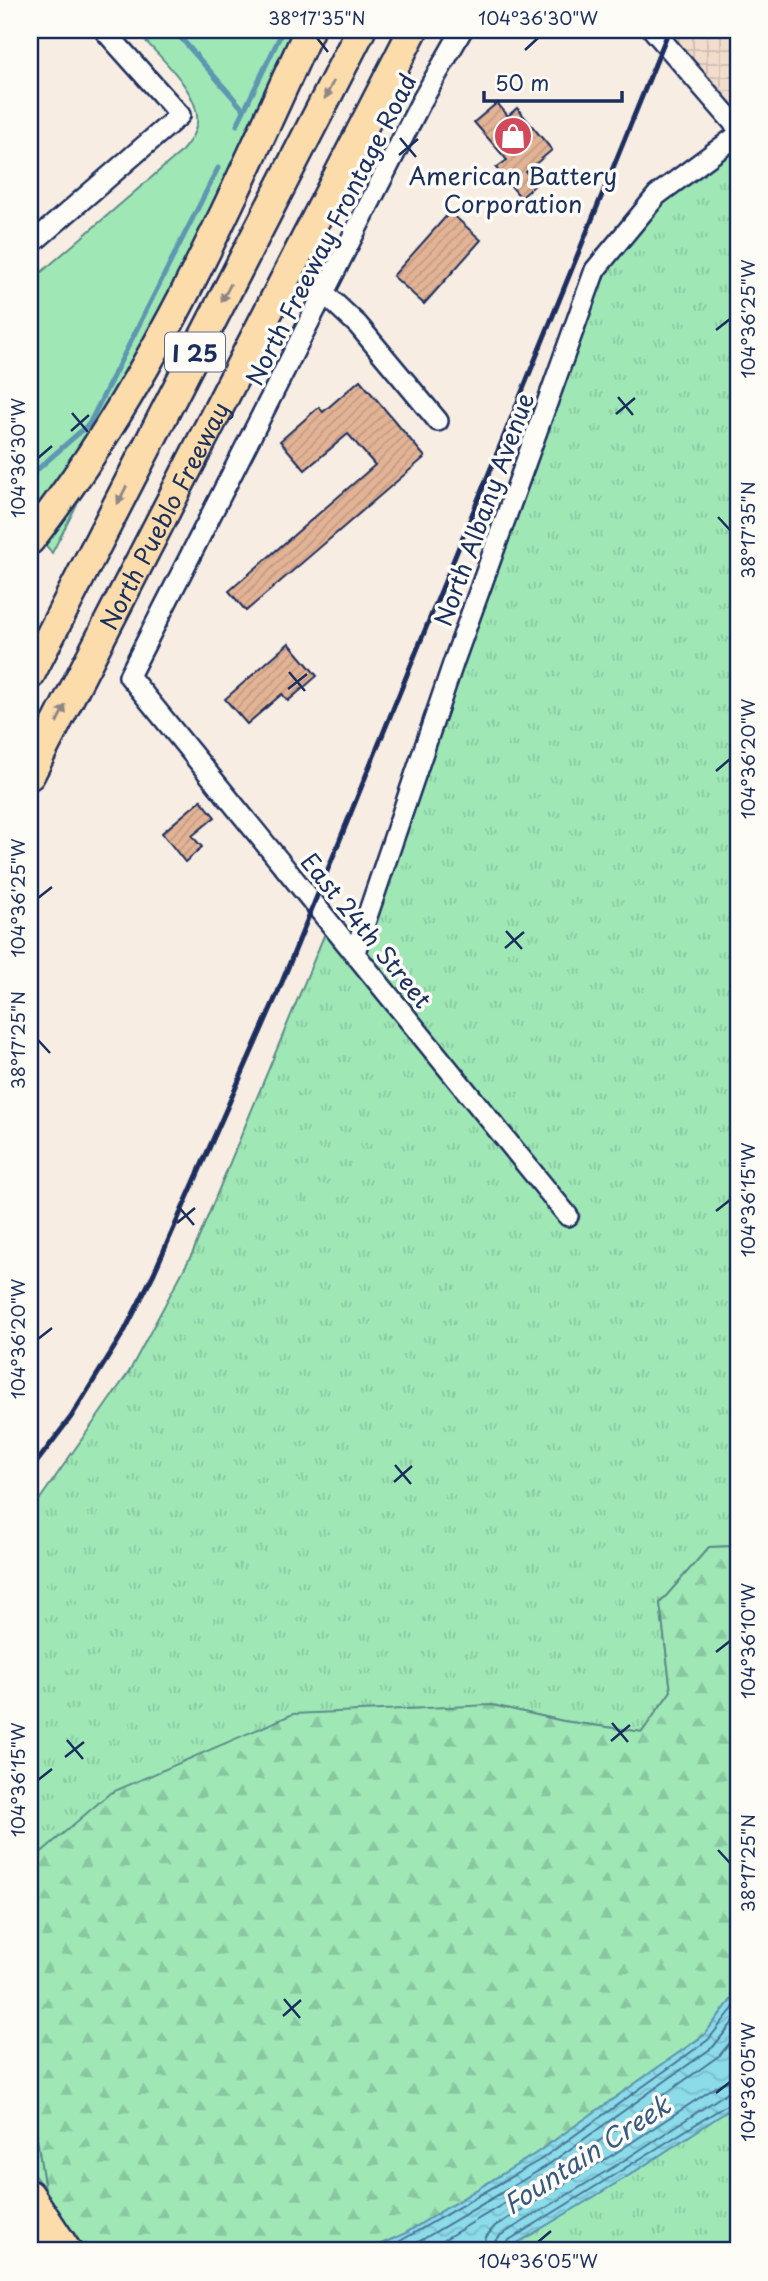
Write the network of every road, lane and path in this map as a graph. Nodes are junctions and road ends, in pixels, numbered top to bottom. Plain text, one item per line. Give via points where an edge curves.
1 (104, 30) edge
2 (309, 30) edge
3 (361, 30) edge
4 (413, 30) edge
5 (462, 30) edge
6 (653, 30) edge
7 (738, 128) edge
8 (738, 135) edge
9 (30, 245) edge
10 (324, 293) junction
11 (438, 421) dead end
12 (30, 540) edge
13 (30, 674) edge
14 (129, 676) joint
15 (30, 775) edge
16 (355, 952) junction
17 (568, 1216) dead end
18 (31, 2196) edge
19 (30, 2240) edge
20 (37, 2251) edge
21 (67, 2251) edge

1 - 9 street via 180,115
2 - 12 highway via 157,345 97,449
3 -> 13 highway, North Pueblo Freeway / I 25
15 -> 4 highway, North Pueblo Freeway / I 25
5 - 10 street, North Freeway Frontage Road
6 - 7 street
8 - 16 street, North Albany Avenue via 657,195 595,270
10 - 11 street via 358,325
10 - 14 street, North Freeway Frontage Road
14 - 16 street, East 24th Street
16 - 17 street, East 24th Street
18 - 21 highway
19 - 20 highway

